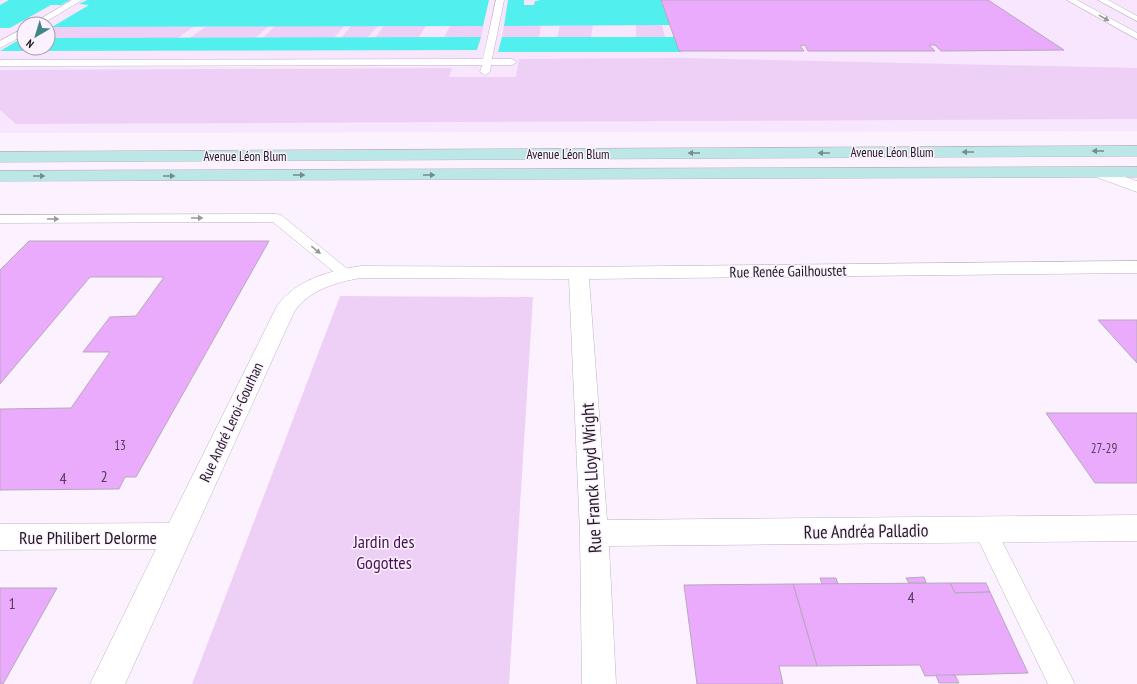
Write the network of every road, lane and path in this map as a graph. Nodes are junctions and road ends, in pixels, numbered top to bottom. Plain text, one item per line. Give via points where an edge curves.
1 (78, 0) edge
2 (500, 0) edge
3 (1071, 0) edge
4 (1102, 0) edge
5 (50, 16) edge
6 (1137, 19) edge
7 (16, 36) edge
8 (1137, 36) edge
9 (0, 45) edge
10 (488, 62) junction
11 (512, 62) dead end
12 (0, 63) edge
13 (485, 73) dead end
14 (1137, 151) edge
15 (0, 157) edge
16 (1137, 172) edge
17 (1099, 173) junction
18 (0, 176) edge
19 (1137, 186) edge
20 (0, 219) edge
21 (1137, 267) edge
22 (439, 272) joint
23 (579, 273) junction
24 (345, 274) junction
25 (1137, 528) edge
26 (984, 529) junction
27 (594, 533) junction
28 (177, 536) junction
29 (0, 537) edge
30 (107, 684) edge
31 (599, 684) edge
32 (1062, 684) edge

1 - 5 lane
2 - 10 lane
3 -> 8 lane
4 - 6 lane
7 - 9 lane
10 - 11 lane
10 - 12 lane
10 - 13 lane
14 -> 15 main road, Avenue Léon Blum
16 - 17 main road, Avenue Léon Blum
18 -> 17 main road, Avenue Léon Blum
17 - 19 street
20 -> 24 lane via 276,218
21 - 23 street, Rue Renée Gailhoustet
22 - 23 street, Rue Renée Gailhoustet
22 - 24 street, Rue André Leroi-Gourhan
23 - 27 street, Rue Franck Lloyd Wright
24 - 28 street, Rue André Leroi-Gourhan via 312,287 288,304
25 - 26 street, Rue Andréa Palladio
26 - 27 street, Rue Andréa Palladio
26 - 32 lane
27 - 31 street, Rue Franck Lloyd Wright
28 - 29 street, Rue Philibert Delorme
28 - 30 street, Rue André Leroi-Gourhan

